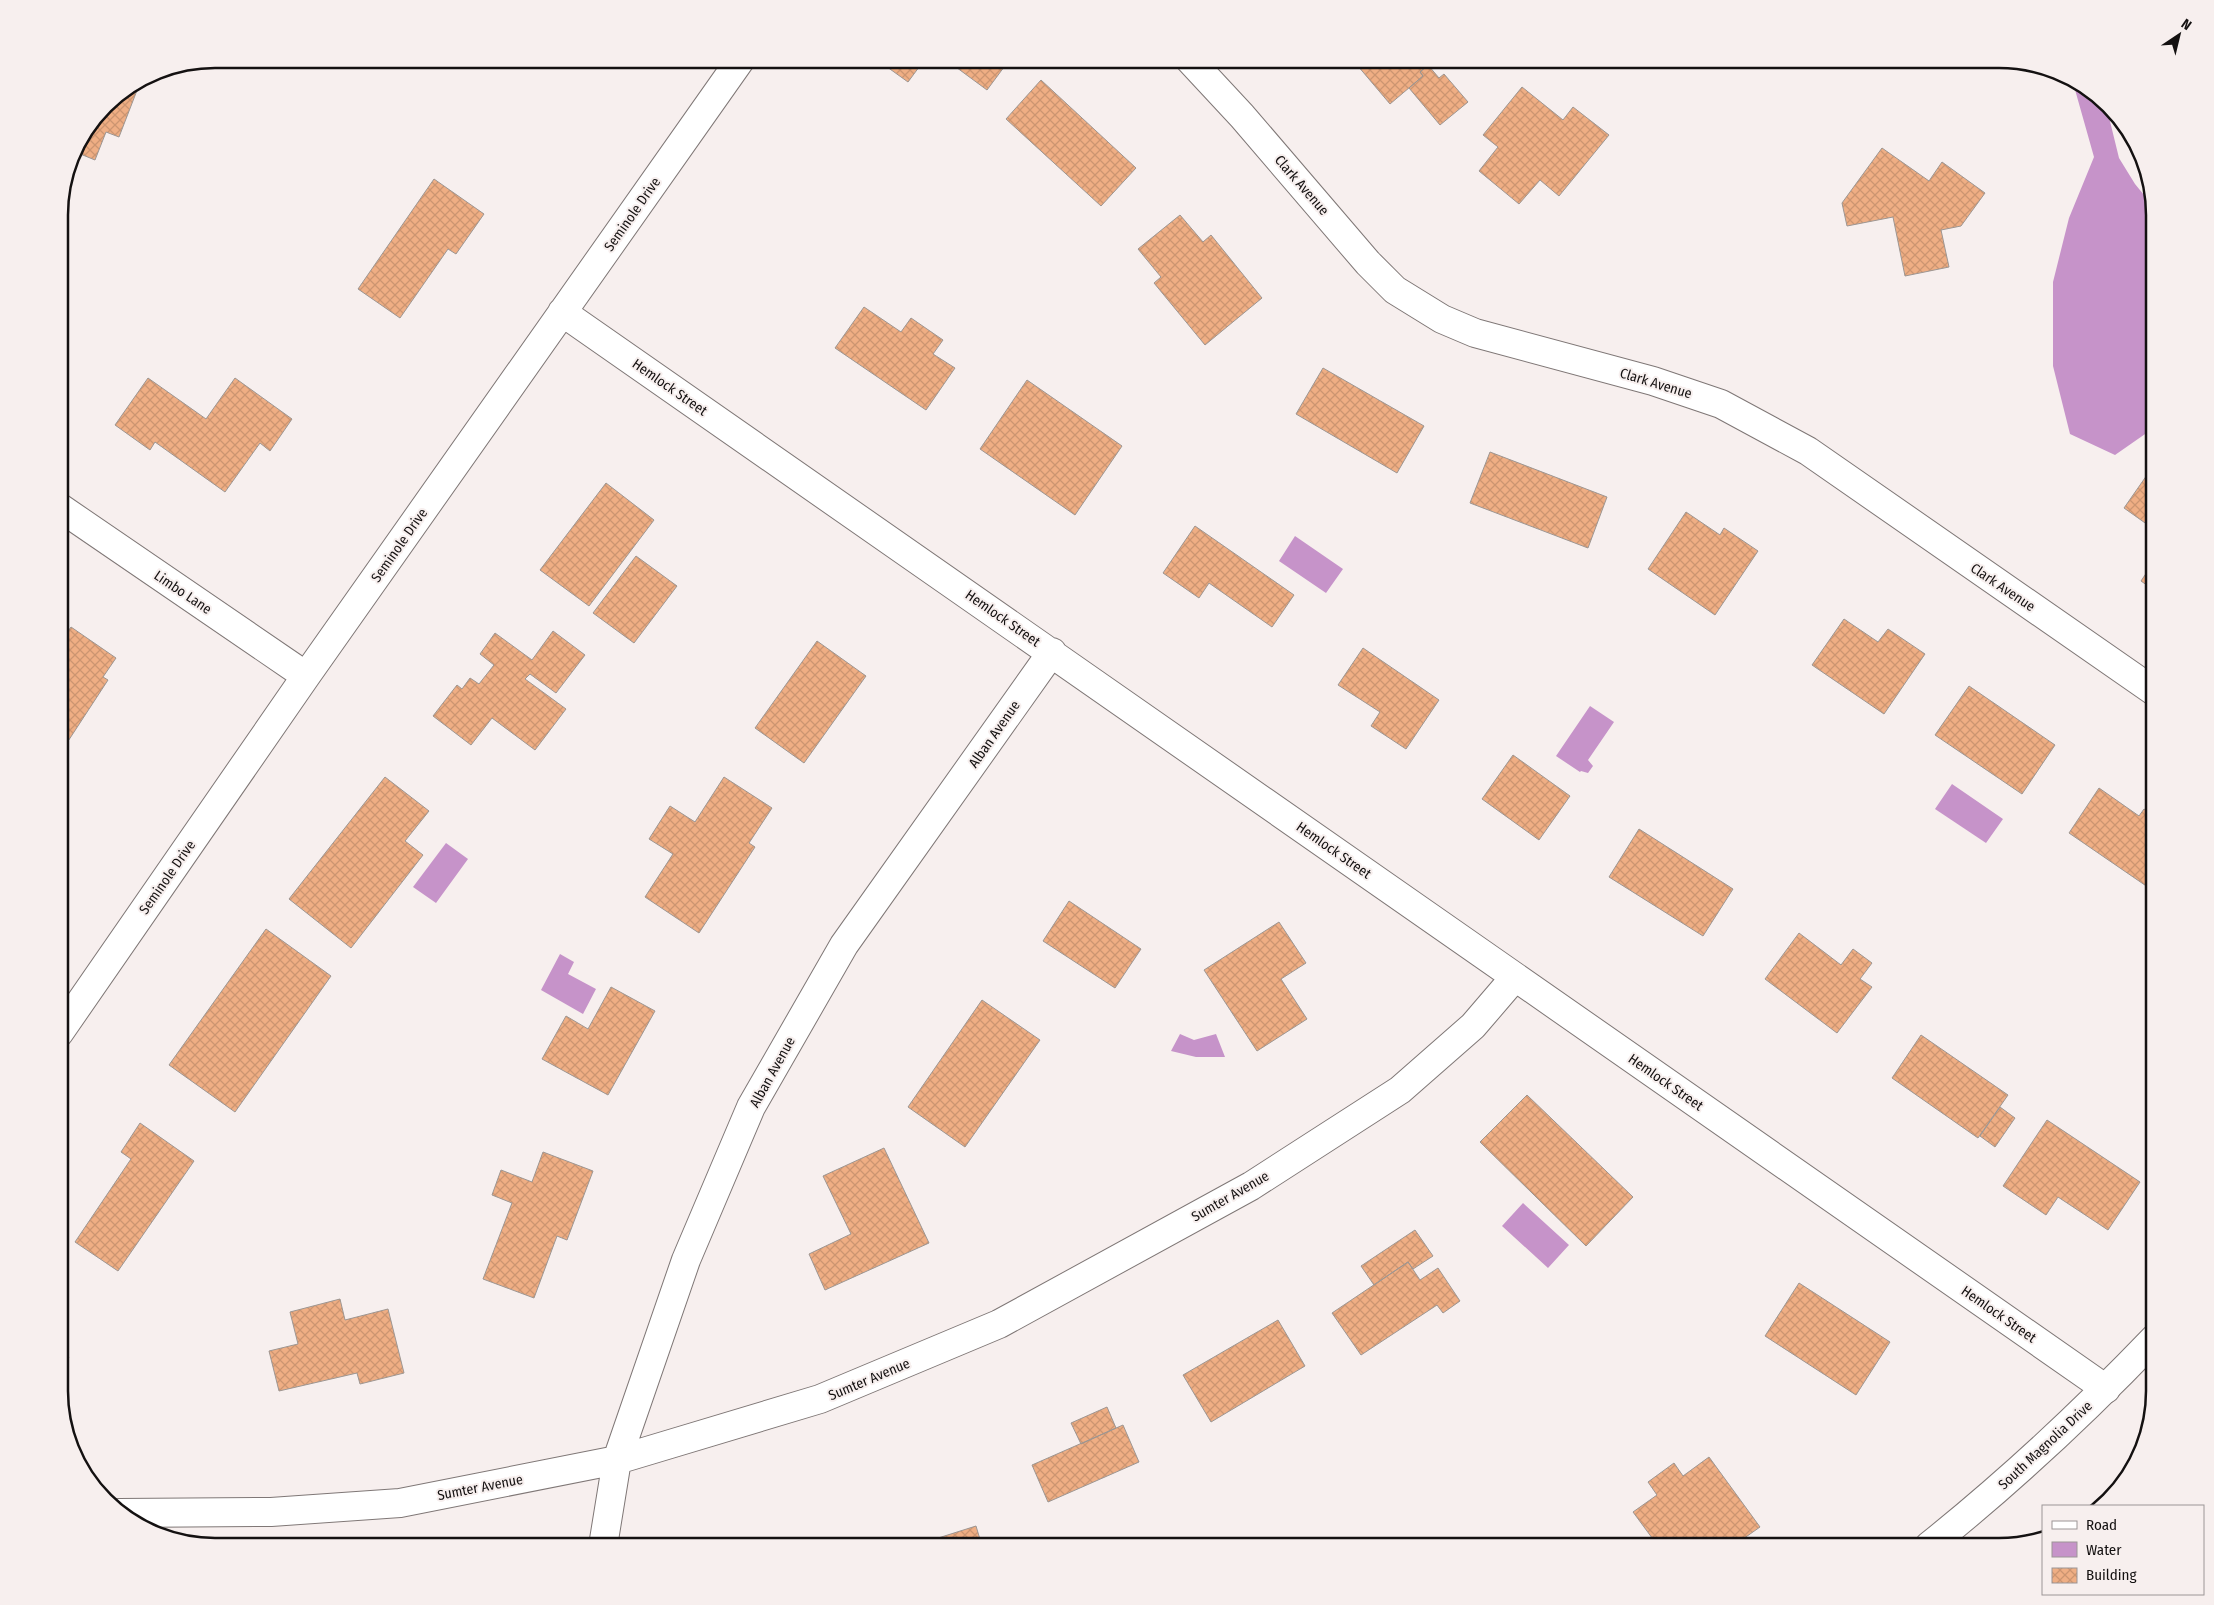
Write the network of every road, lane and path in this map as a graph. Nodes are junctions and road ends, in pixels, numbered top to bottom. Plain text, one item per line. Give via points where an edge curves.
1 (735, 68) edge
2 (1197, 68) edge
3 (562, 312) junction
4 (68, 513) edge
5 (1052, 652) junction
6 (306, 676) junction
7 (2146, 686) edge
8 (1515, 976) junction
9 (68, 1020) edge
10 (2146, 1347) edge
11 (2106, 1389) junction
12 (617, 1460) junction
13 (134, 1513) edge
14 (604, 1538) edge
15 (1939, 1538) edge

1 - 3 street, Seminole Drive
2 - 7 street, Clark Avenue via 1395,290 1442,319 1475,334 1653,381 1721,404 1808,451
3 - 5 street, Hemlock Street
3 - 6 street, Seminole Drive
4 - 6 street, Limbo Lane
5 - 8 street, Hemlock Street
5 - 12 street, Alban Avenue via 844,945 751,1107 686,1260
6 - 9 street, Seminole Drive
8 - 11 street, Hemlock Street
8 - 12 street, Sumter Avenue via 1473,1026 1400,1090 1251,1186 999,1324 820,1399
10 - 11 street, South Magnolia Drive
11 - 15 street, South Magnolia Drive via 1979,1506
12 - 13 street, Sumter Avenue via 400,1502 271,1512
12 - 14 street, Alban Avenue

